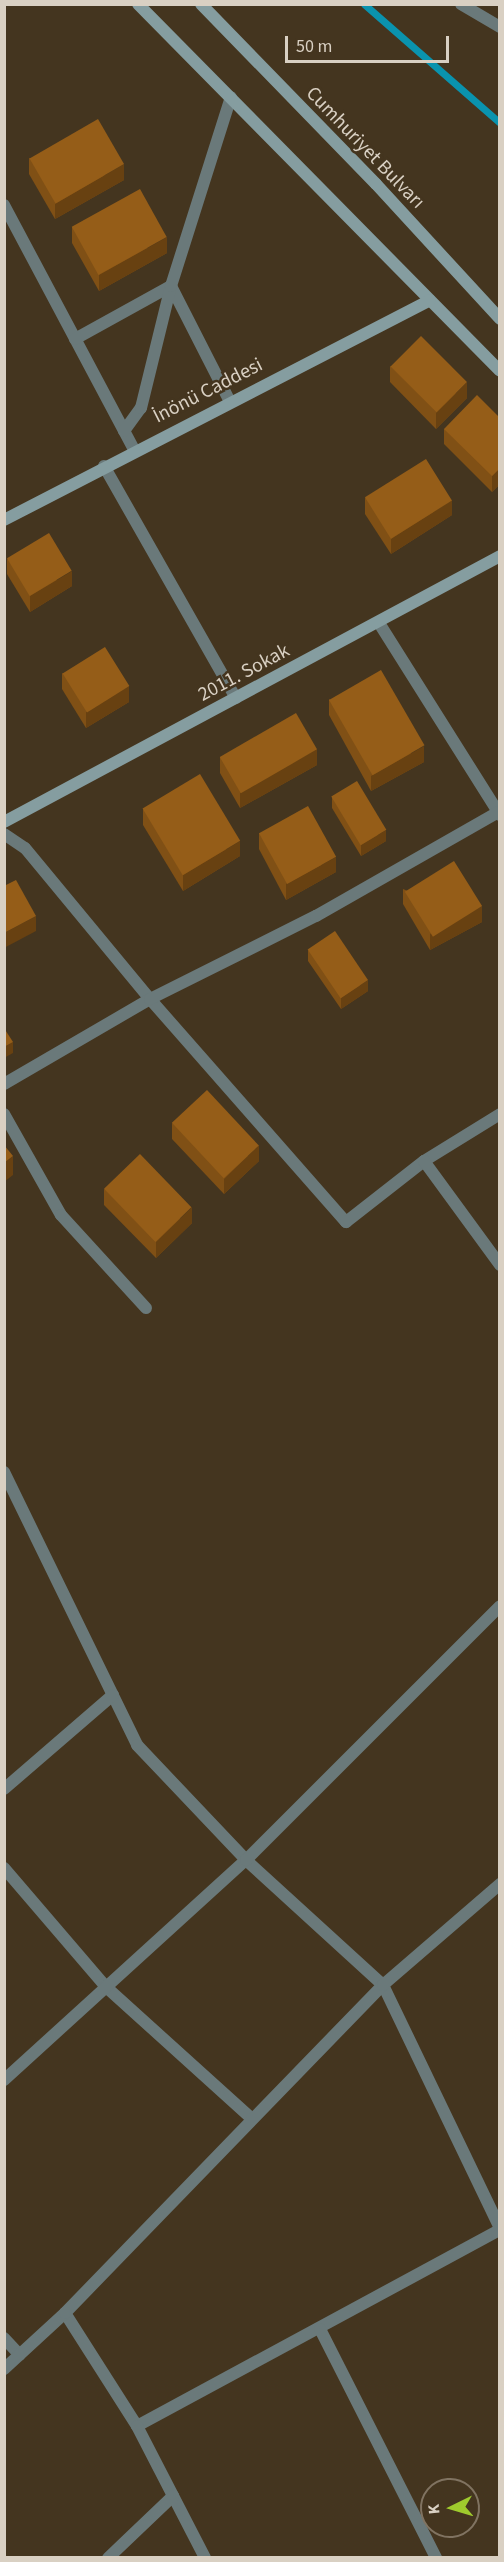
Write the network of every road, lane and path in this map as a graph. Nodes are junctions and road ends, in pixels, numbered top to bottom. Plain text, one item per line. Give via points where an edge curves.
1 (138, 4) edge
2 (201, 4) edge
3 (461, 4) edge
4 (500, 27) edge
5 (231, 97) junction
6 (4, 205) edge
7 (10, 227) edge
8 (171, 286) junction
9 (430, 300) junction
10 (500, 320) edge
11 (75, 339) junction
12 (500, 371) edge
13 (230, 402) junction
14 (124, 431) junction
15 (135, 451) junction
16 (104, 466) junction
17 (5, 519) edge
18 (500, 556) edge
19 (379, 623) junction
20 (236, 698) junction
21 (499, 814) edge
22 (4, 822) edge
23 (4, 834) edge
24 (150, 999) junction
25 (4, 1084) edge
26 (4, 1114) edge
27 (500, 1114) edge
28 (424, 1161) junction
29 (500, 1265) edge
30 (146, 1308) dead end
31 (4, 1472) edge
32 (500, 1606) edge
33 (112, 1695) junction
34 (4, 1789) edge
35 (246, 1860) junction
36 (4, 1868) edge
37 (500, 1884) edge
38 (383, 1985) junction
39 (105, 1986) junction
40 (4, 2080) edge
41 (250, 2117) junction
42 (495, 2206) edge
43 (500, 2229) edge
44 (65, 2313) junction
45 (320, 2329) junction
46 (4, 2338) edge
47 (20, 2355) junction
48 (4, 2369) edge
49 (137, 2426) junction
50 (173, 2496) junction
51 (108, 2558) edge
52 (205, 2558) edge
53 (436, 2558) edge

1 - 5 street
2 - 10 street, Cumhuriyet Bulvarı
3 - 4 street
5 - 8 street
5 - 9 street
6 - 7 street
7 - 11 street
8 - 11 street
8 - 13 street
8 - 14 street via 141,408
9 - 12 street
9 - 13 street, İnönü Caddesi
11 - 14 street
13 - 15 street, İnönü Caddesi
14 - 15 street
15 - 16 street, İnönü Caddesi
16 - 17 street, İnönü Caddesi
16 - 20 street
18 - 19 street, 2011. Sokak
19 - 20 street, 2011. Sokak
19 - 21 street
20 - 22 street, 2011. Sokak
21 - 24 street via 316,916
23 - 24 street via 25,848
24 - 25 street
24 - 28 street via 346,1221
26 - 30 street via 61,1215
27 - 28 street
28 - 29 street
31 - 33 street
32 - 35 street
33 - 34 street
33 - 35 street via 137,1745
35 - 38 street
35 - 39 street
36 - 39 street
37 - 38 street
38 - 41 street
38 - 42 street
39 - 40 street
39 - 41 street
41 - 44 street
42 - 43 street
43 - 45 street
44 - 47 street
44 - 49 street
45 - 49 street
45 - 53 street
46 - 47 street
47 - 48 street
49 - 50 street
50 - 51 street
50 - 52 street

